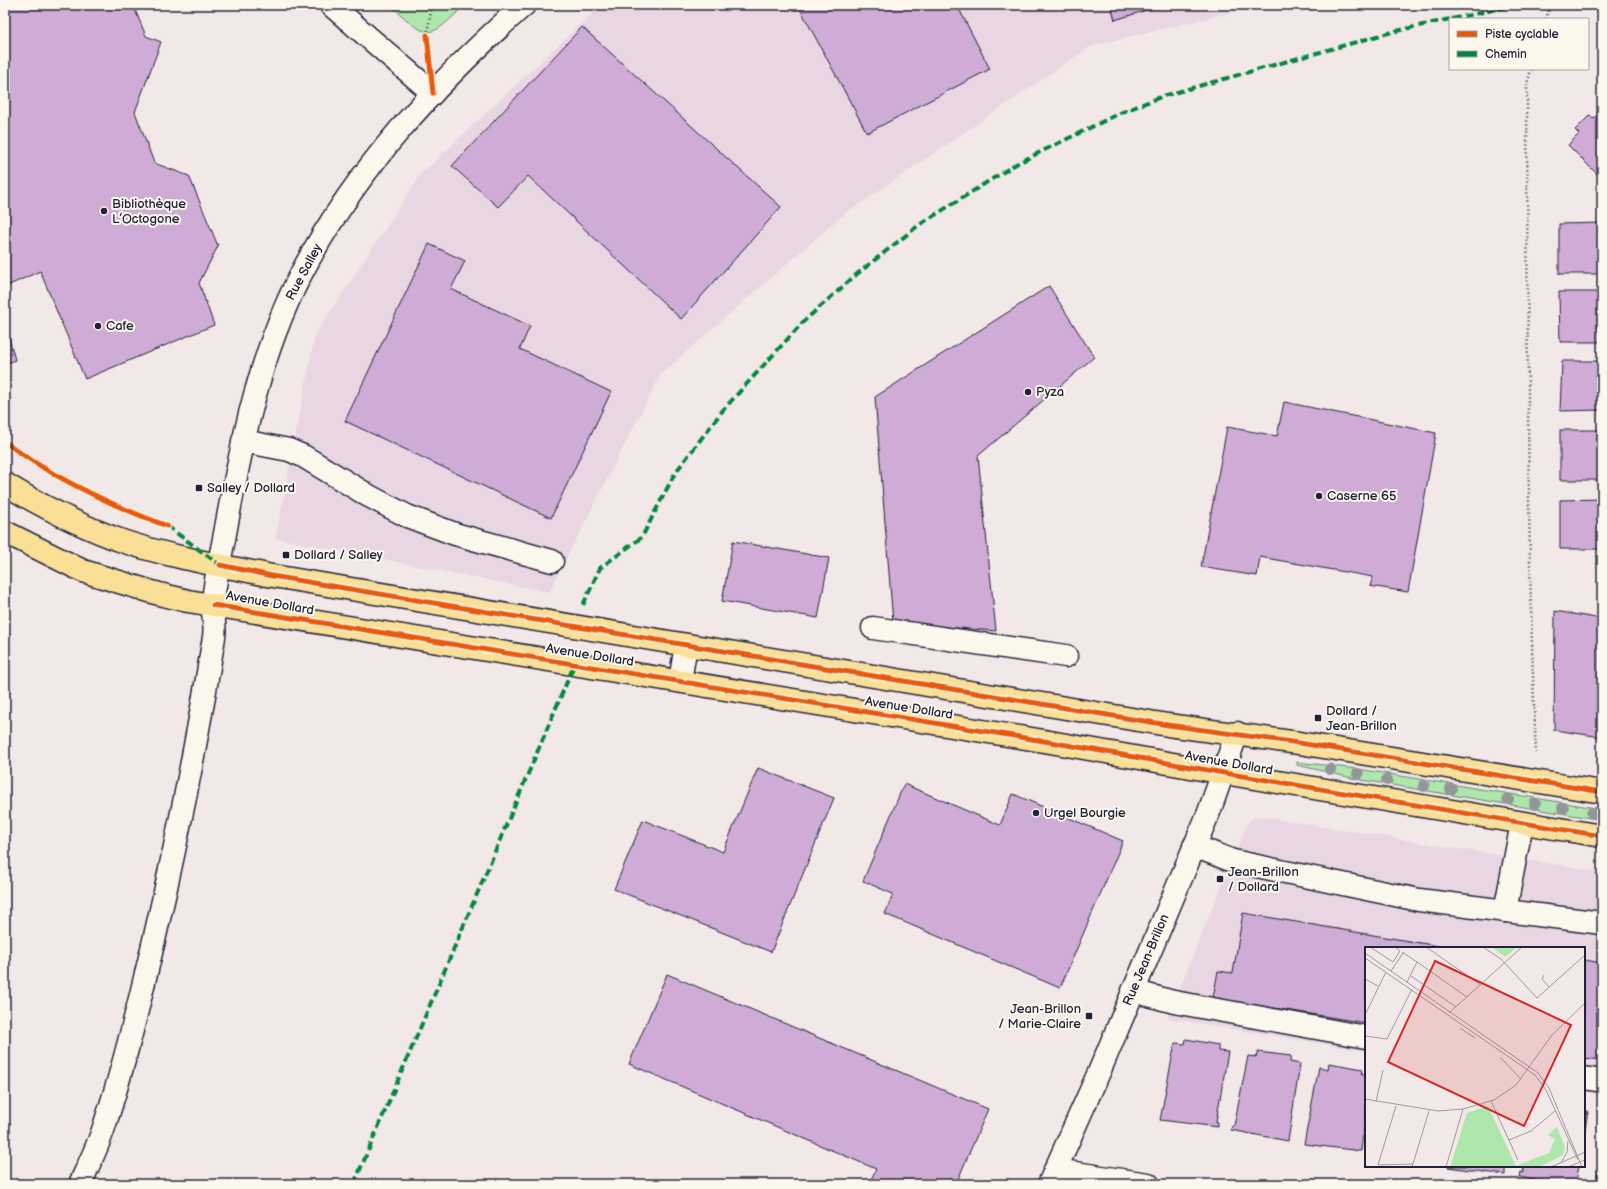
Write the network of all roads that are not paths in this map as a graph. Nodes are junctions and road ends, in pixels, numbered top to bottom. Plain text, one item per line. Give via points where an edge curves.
1 (331, 5) edge
2 (524, 5) edge
3 (433, 93) junction
4 (243, 441) junction
5 (5, 484) edge
6 (5, 532) edge
7 (552, 561) dead end
8 (220, 565) junction
9 (213, 605) junction
10 (873, 628) dead end
11 (686, 644) junction
12 (1066, 656) dead end
13 (680, 681) junction
14 (1237, 733) junction
15 (1224, 773) junction
16 (1602, 792) edge
17 (1522, 823) junction
18 (1602, 836) edge
19 (1194, 846) junction
20 (1505, 911) junction
21 (1602, 923) edge
22 (1133, 991) junction
23 (1365, 1037) edge
24 (1585, 1078) edge
25 (1602, 1081) edge
26 (1052, 1177) edge
27 (80, 1184) edge
28 (1148, 1184) edge

1 - 3 street
2 - 3 street, Rue Salley via 460,64
3 - 4 street, Rue Salley via 352,190 301,275 264,362
4 - 7 street via 288,450 303,456 407,516 455,534
4 - 8 street, Rue Salley
5 - 8 main road, Avenue Dollard via 62,516 104,534 180,557
6 - 9 main road, Avenue Dollard via 103,578 159,594
8 - 9 street, Rue Salley
8 - 11 main road, Avenue Dollard via 272,576
9 - 13 main road, Avenue Dollard
9 - 27 street, Rue Salley via 215,629 200,721 169,877 140,1000 105,1126
10 - 12 street
11 - 13 street
11 - 14 main road, Avenue Dollard via 1168,725
13 - 15 main road, Avenue Dollard
14 - 15 street, Rue Jean-Brillon
14 - 16 main road, Avenue Dollard
15 - 17 main road, Avenue Dollard
15 - 19 street, Rue Jean-Brillon
17 - 18 main road, Avenue Dollard
17 - 20 street
19 - 20 street via 1233,861 1411,898
19 - 22 street, Rue Jean-Brillon
20 - 21 street
22 - 23 street via 1174,1002
22 - 26 street, Rue Jean-Brillon
24 - 25 street
26 - 28 street

